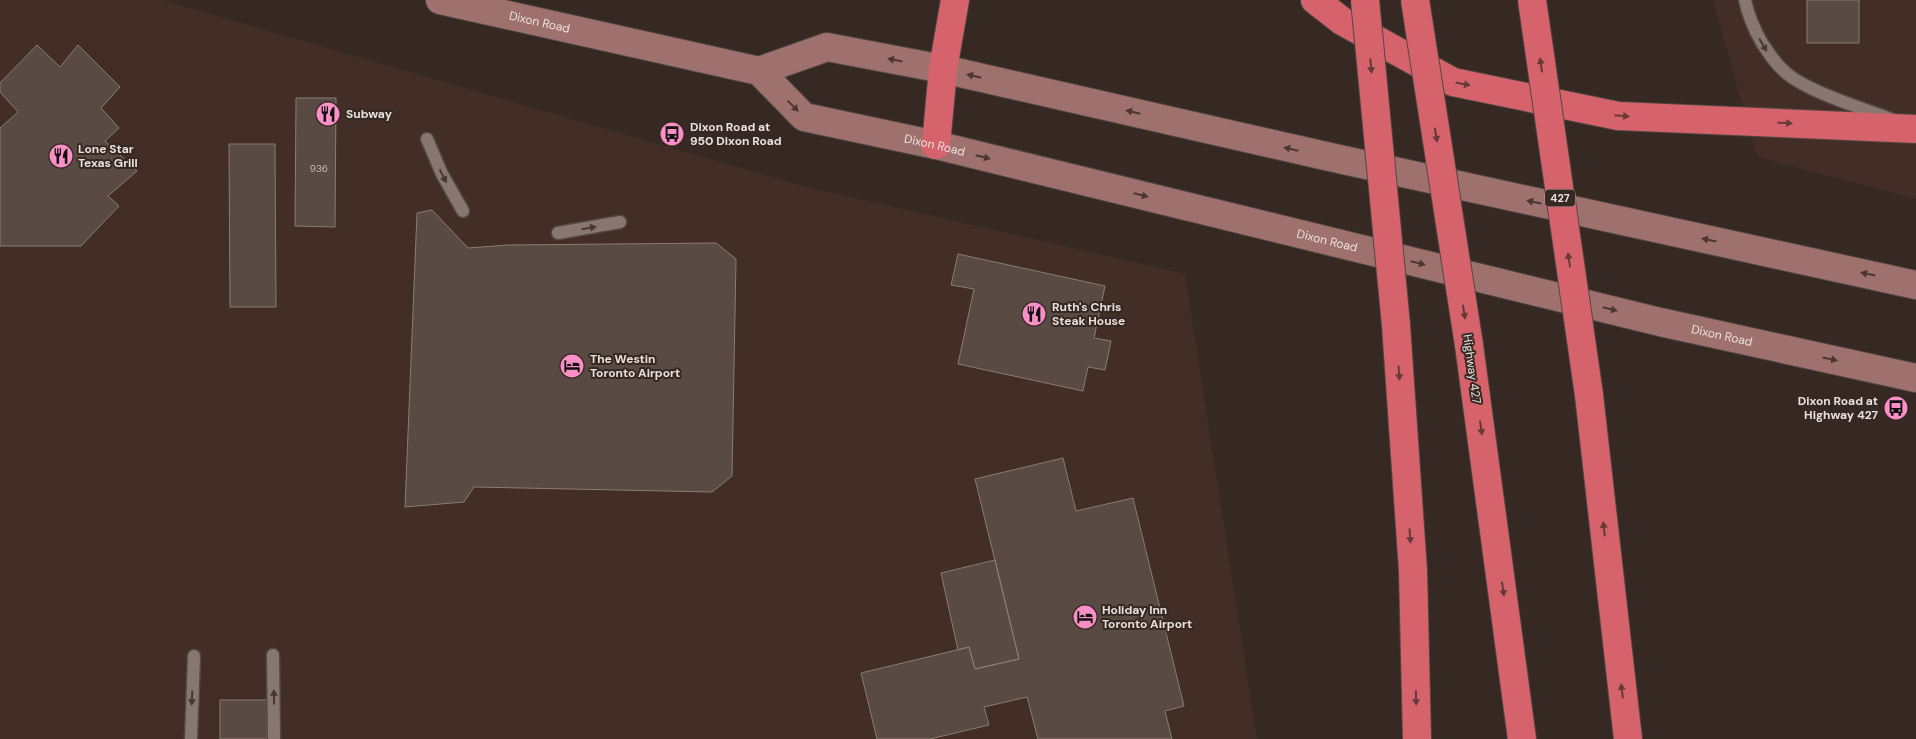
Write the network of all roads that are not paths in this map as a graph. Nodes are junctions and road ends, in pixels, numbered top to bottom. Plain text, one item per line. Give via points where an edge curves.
1 (440, 0) edge
2 (956, 0) edge
3 (1315, 0) edge
4 (1365, 0) edge
5 (1415, 0) edge
6 (1532, 0) edge
7 (1745, 0) edge
8 (943, 69) junction
9 (759, 71) junction
10 (1916, 129) edge
11 (427, 139) dead end
12 (936, 146) junction
13 (463, 211) dead end
14 (620, 222) dead end
15 (558, 233) dead end
16 (1916, 284) edge
17 (1916, 378) edge
18 (273, 655) dead end
19 (194, 656) dead end
20 (191, 739) edge
21 (274, 739) edge
22 (1417, 739) edge
23 (1522, 739) edge
24 (1628, 739) edge

1 - 9 main road, Dixon Road
2 - 8 highway
3 -> 10 highway via 1342,22 1453,82 1618,116
4 -> 22 highway, bridge via 1396,325 1413,571
5 -> 23 highway, Highway 427, bridge via 1469,345
24 -> 6 highway, 427, bridge via 1588,395
7 -> 10 lane via 1756,33 1784,72 1809,88
8 -> 9 main road via 827,47
8 - 12 highway
16 -> 8 main road via 1329,157
9 -> 12 main road, Dixon Road via 804,117
11 -> 13 lane
12 -> 17 main road, Dixon Road via 1660,322
15 -> 14 lane
21 -> 18 lane
19 -> 20 lane

